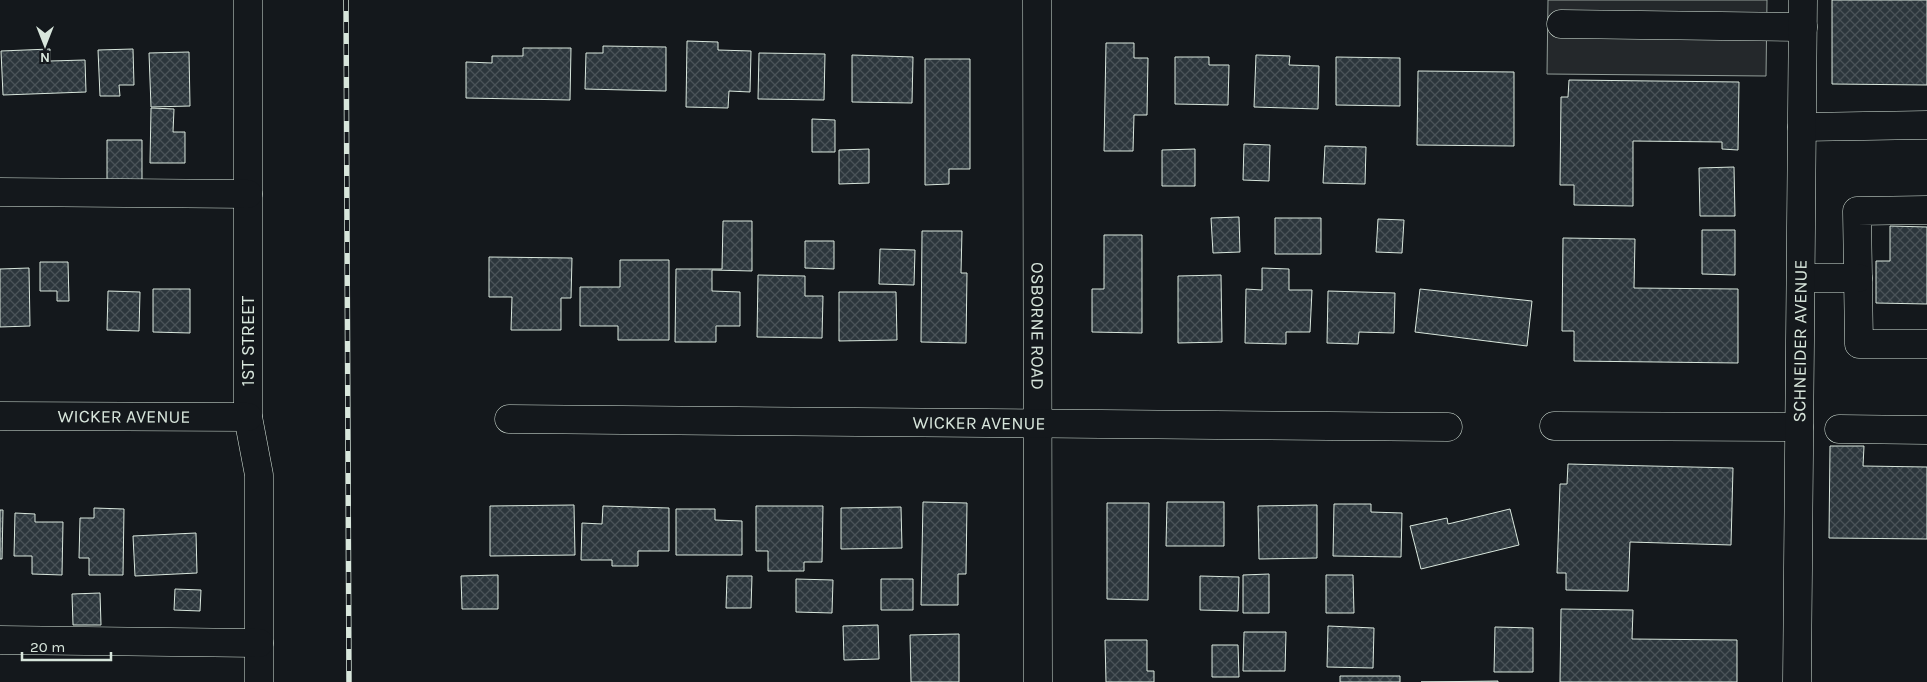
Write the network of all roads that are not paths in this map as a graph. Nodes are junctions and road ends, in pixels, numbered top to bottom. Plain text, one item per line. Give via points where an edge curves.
1 (248, 0) edge
2 (1038, 0) edge
3 (1803, 0) edge
4 (1561, 24) dead end
5 (1803, 27) junction
6 (1927, 125) edge
7 (1802, 127) junction
8 (0, 192) edge
9 (248, 194) junction
10 (1927, 210) edge
11 (1801, 278) junction
12 (1858, 278) junction
13 (1927, 344) edge
14 (0, 416) edge
15 (248, 417) junction
16 (509, 419) dead end
17 (1037, 423) junction
18 (1554, 426) dead end
19 (1448, 427) dead end
20 (1799, 427) junction
21 (1838, 429) dead end
22 (1927, 430) edge
23 (0, 640) edge
24 (259, 642) junction
25 (259, 682) edge
26 (1038, 682) edge
27 (1797, 682) edge

1 - 9 street, 1ST STREET
2 - 17 street, OSBORNE ROAD
3 - 5 street, SCHNEIDER AVENUE
4 - 5 street
5 - 7 street, SCHNEIDER AVENUE
6 - 7 street
7 - 11 street, SCHNEIDER AVENUE
8 - 9 street
9 - 15 street, 1ST STREET
10 - 12 street via 1857,211
11 - 12 street
11 - 20 street, SCHNEIDER AVENUE
12 - 13 street via 1859,344
14 - 15 street, WICKER AVENUE
15 - 24 street, 1ST STREET via 259,475
16 - 17 street, WICKER AVENUE
17 - 19 street, WICKER AVENUE
17 - 26 street, OSBORNE ROAD
18 - 20 street
20 - 27 street, SCHNEIDER AVENUE
21 - 22 street
23 - 24 street
24 - 25 street, 1ST STREET

